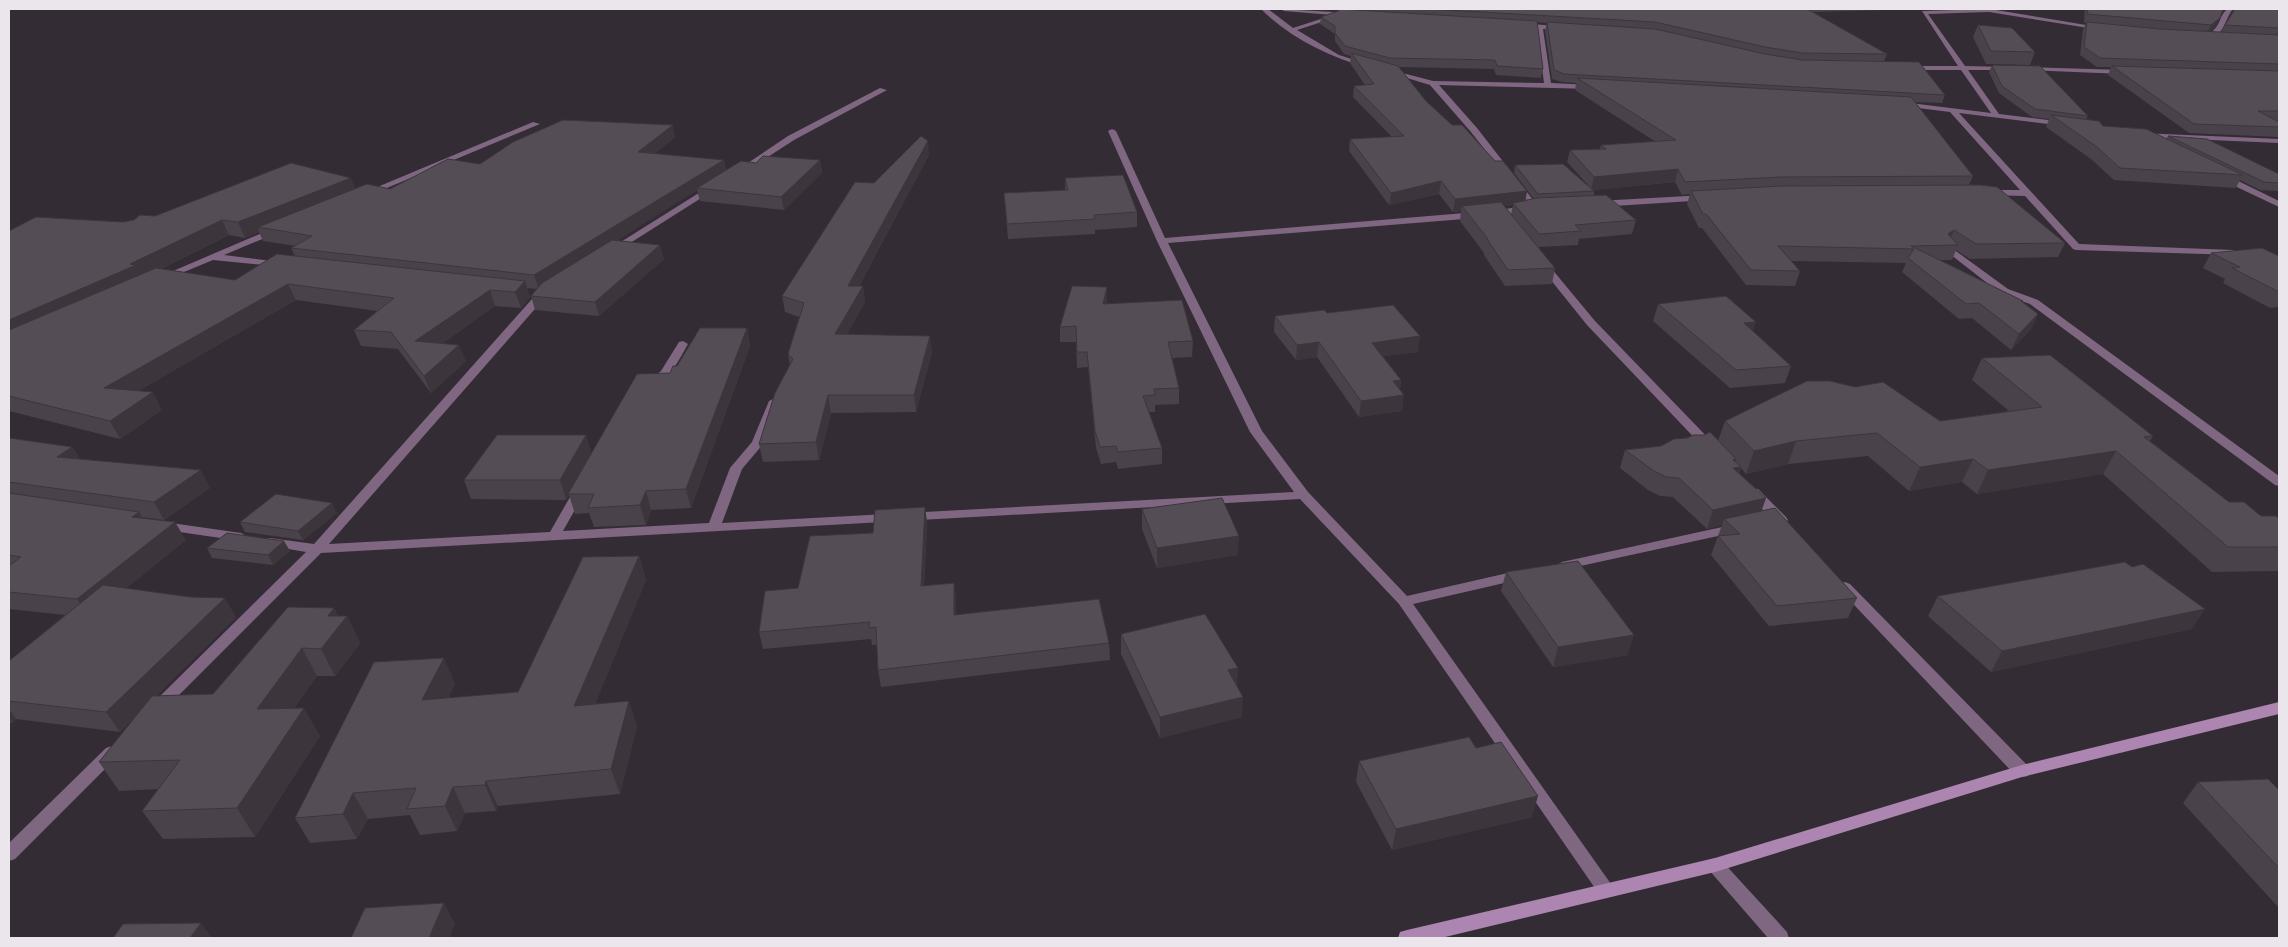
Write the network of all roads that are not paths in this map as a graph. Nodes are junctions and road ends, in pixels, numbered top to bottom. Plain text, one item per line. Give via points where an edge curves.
1 (1264, 9) edge
2 (1284, 9) edge
3 (2230, 9) edge
4 (1983, 10) edge
5 (1353, 12) edge
6 (1343, 14) junction
7 (1513, 25) edge
8 (1540, 27) junction
9 (1574, 29) edge
10 (2108, 29) edge
11 (1292, 30) junction
12 (2201, 36) edge
13 (2210, 36) junction
14 (2219, 37) edge
15 (1964, 67) junction
16 (1377, 68) edge
17 (1897, 68) edge
18 (1386, 70) edge
19 (2132, 72) edge
20 (1432, 84) junction
21 (1548, 85) junction
22 (1597, 87) edge
23 (883, 90) dead end
24 (1896, 104) edge
25 (1951, 109) junction
26 (1996, 115) junction
27 (536, 124) dead end
28 (2071, 125) edge
29 (1112, 131) dead end
30 (2279, 141) edge
31 (2156, 144) edge
32 (2218, 175) edge
33 (1980, 193) edge
34 (2028, 193) junction
35 (355, 198) edge
36 (1719, 198) edge
37 (1592, 204) edge
38 (2279, 204) edge
39 (1501, 213) junction
40 (282, 227) edge
41 (1513, 227) edge
42 (1162, 241) junction
43 (1949, 249) edge
44 (607, 253) edge
45 (2240, 253) edge
46 (210, 257) junction
47 (1537, 257) edge
48 (288, 266) edge
49 (157, 280) edge
50 (540, 292) edge
51 (683, 344) dead end
52 (640, 387) edge
53 (780, 391) edge
54 (1720, 457) edge
55 (586, 478) edge
56 (2279, 482) edge
57 (1746, 484) edge
58 (1303, 495) junction
59 (1780, 519) junction
60 (153, 524) edge
61 (714, 527) junction
62 (1794, 533) edge
63 (554, 536) junction
64 (317, 548) junction
65 (1835, 576) edge
66 (1404, 601) junction
67 (2279, 708) edge
68 (149, 715) edge
69 (121, 743) edge
70 (2022, 771) junction
71 (9, 854) edge
72 (1715, 864) junction
73 (1605, 889) junction
74 (1407, 938) edge
75 (1780, 938) edge

1 - 11 street
2 - 6 street
3 - 13 street via 2221,28
4 - 10 street
4 - 15 street via 1924,12
5 - 6 street
6 - 11 street
7 - 8 street
8 - 9 street
8 - 21 street
11 - 16 street via 1337,56
12 - 13 street
13 - 14 street
15 - 17 street
15 - 19 street
15 - 26 street
18 - 20 street
20 - 21 street
20 - 39 street via 1539,207
21 - 22 street
23 - 44 street via 791,138
24 - 25 street
25 - 26 street
25 - 34 street
26 - 28 street
27 - 35 street
29 - 42 street
30 - 31 street via 2138,135
32 - 38 street
33 - 34 street
34 - 45 street via 2076,247
36 - 37 street
39 - 41 street
39 - 42 street
40 - 46 street
42 - 58 street via 1256,432
43 - 56 street via 2004,291 2034,302
46 - 48 street
46 - 49 street
47 - 54 street via 1591,323
50 - 64 street
51 - 52 street via 662,376
53 - 61 street via 758,443 736,468
55 - 63 street
57 - 59 street
58 - 61 street
58 - 66 street
59 - 62 street
59 - 66 street
60 - 64 street
61 - 63 street
63 - 64 street
64 - 68 street
65 - 70 street
66 - 73 street
67 - 70 street
69 - 71 street
70 - 72 street
72 - 73 street
72 - 75 street
73 - 74 street

